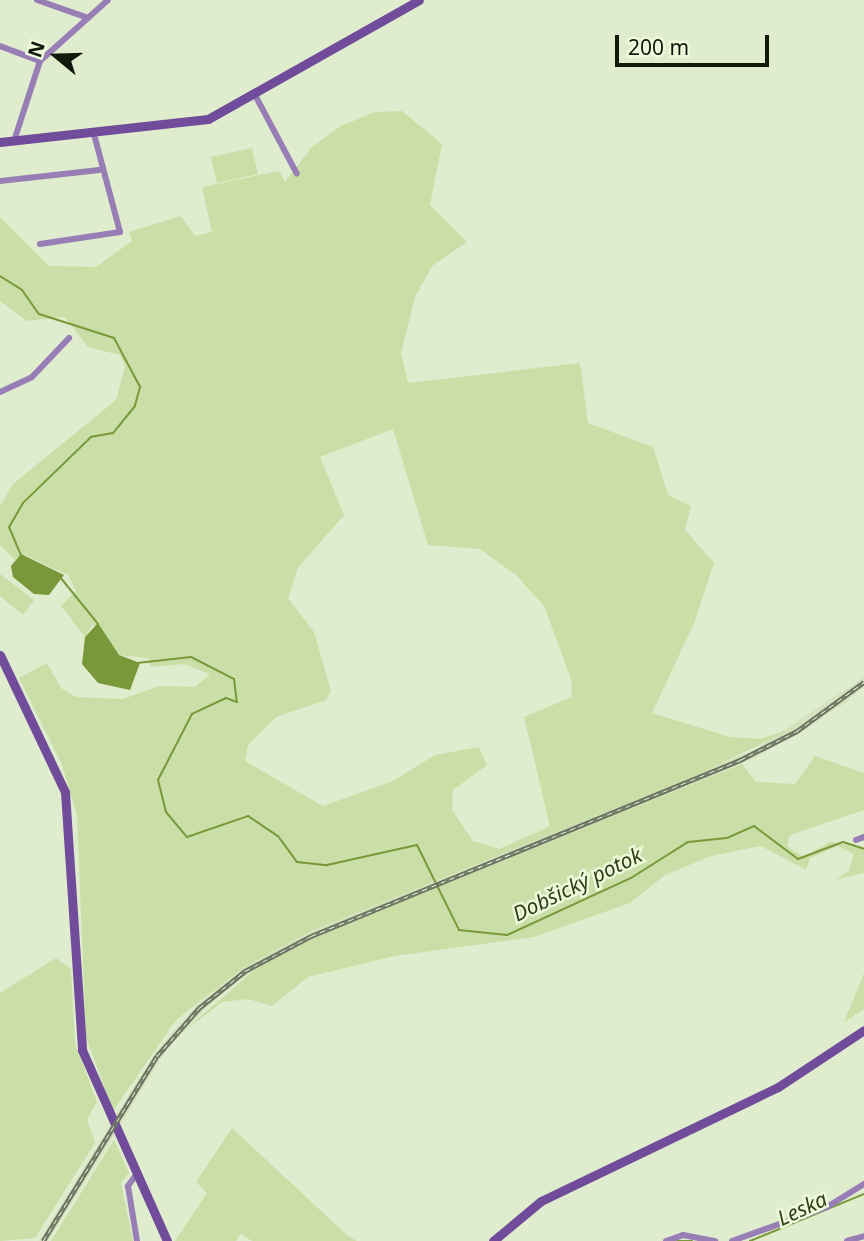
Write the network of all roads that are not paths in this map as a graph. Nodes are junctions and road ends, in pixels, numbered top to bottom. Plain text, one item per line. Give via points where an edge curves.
1 (37, 0) edge
2 (108, 0) edge
3 (419, 0) edge
4 (89, 18) junction
5 (0, 46) edge
6 (40, 61) junction
7 (255, 95) junction
8 (98, 133) junction
9 (0, 142) edge
10 (14, 142) junction
11 (99, 170) junction
12 (298, 174) dead end
13 (0, 181) edge
14 (40, 244) dead end
15 (69, 338) dead end
16 (0, 392) edge
17 (0, 655) edge
18 (864, 837) edge
19 (856, 840) dead end
20 (864, 1030) edge
21 (136, 1175) junction
22 (864, 1184) edge
23 (864, 1236) edge
24 (137, 1241) edge
25 (167, 1241) edge
26 (494, 1241) edge
27 (666, 1241) edge
28 (715, 1241) edge
29 (732, 1241) edge
30 (847, 1241) edge

1 - 4 street
2 - 4 street
3 - 7 main road
4 - 6 street
5 - 6 street
6 - 10 street
7 - 8 main road via 208,119
7 - 12 street
8 - 10 main road
8 - 11 street
9 - 10 main road
11 - 13 street
11 - 14 street via 120,232
15 - 16 street via 32,377
17 - 21 main road via 65,792 82,1050
18 - 19 street
20 - 26 main road via 779,1087 541,1201
21 - 24 street via 128,1186
21 - 25 main road
22 - 29 street via 827,1207
23 - 30 street
27 - 28 street via 683,1235

